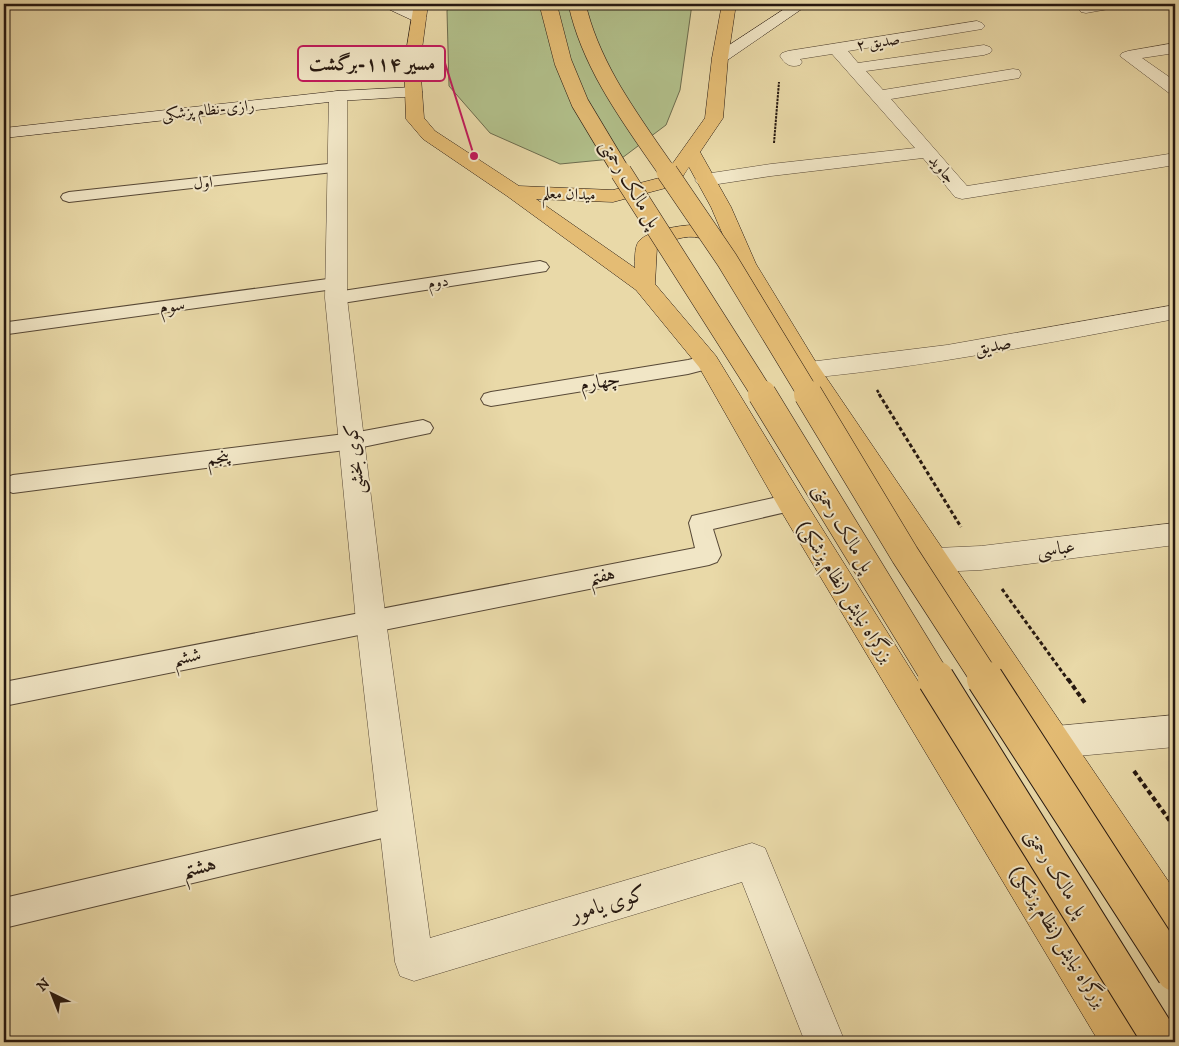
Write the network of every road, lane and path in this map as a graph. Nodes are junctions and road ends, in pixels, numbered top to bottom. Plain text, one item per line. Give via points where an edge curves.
1 (389, 4) edge
2 (548, 4) edge
3 (577, 4) edge
4 (729, 4) edge
5 (802, 4) edge
6 (1115, 4) edge
7 (1086, 9) dead end
8 (420, 11) edge
9 (978, 26) dead end
10 (836, 48) junction
11 (1175, 48) edge
12 (984, 50) dead end
13 (720, 58) junction
14 (794, 62) dead end
15 (854, 68) junction
16 (1013, 74) dead end
17 (779, 82) dead end
18 (1175, 89) edge
19 (414, 92) junction
20 (338, 96) junction
21 (878, 96) junction
22 (4, 133) edge
23 (690, 151) junction
24 (928, 152) junction
25 (1175, 159) edge
26 (337, 168) junction
27 (771, 170) junction
28 (705, 180) junction
29 (514, 192) junction
30 (69, 197) dead end
31 (746, 264) junction
32 (540, 266) dead end
33 (644, 285) junction
34 (336, 291) junction
35 (1175, 312) edge
36 (8, 328) dead end
37 (708, 362) junction
38 (862, 366) junction
39 (809, 370) junction
40 (491, 399) dead end
41 (423, 428) dead end
42 (353, 441) junction
43 (13, 484) dead end
44 (790, 503) junction
45 (1175, 534) edge
46 (981, 558) junction
47 (936, 560) junction
48 (371, 621) junction
49 (4, 694) edge
50 (1175, 731) edge
51 (1110, 738) junction
52 (1056, 742) junction
53 (395, 821) junction
54 (1175, 828) edge
55 (4, 913) edge
56 (1175, 923) edge
57 (1175, 973) edge
58 (825, 1042) edge
59 (1122, 1042) edge
60 (1162, 1042) edge

1 - 8 street
2 - 60 highway, پل مالک رحمتی, bridge via 563,62 580,103
3 - 57 highway, پل مالک رحمتی, bridge via 582,26 616,98 727,260 905,555
4 - 13 highway, میدان معلم
5 - 13 street
6 - 7 street
8 - 19 highway via 412,64
9 - 10 street, صدیق ۲
10 - 14 street, صدیق ۲ via 788,56
10 - 15 street
11 - 18 street via 1128,56
12 - 15 street
13 - 23 highway, میدان معلم via 714,118
15 - 21 street
16 - 21 street
17 - 27 path
19 - 20 street, رازی-نظام پزشکی
19 - 29 highway via 415,118 429,135
20 - 22 street, رازی-نظام پزشکی
20 - 26 street, کوی بخشی
21 - 24 street
23 - 28 highway
23 - 29 highway, میدان معلم via 670,181 613,196
24 - 25 street, جاوید via 962,193
24 - 27 street, جاوید
26 - 30 lane, اول
26 - 34 street, کوی بخشی
27 - 28 street, جاوید
28 - 31 highway via 721,207
29 - 33 highway, بزرگراه نیایش (نظام پزشکی)
31 - 33 highway via 706,232 674,232 647,244
31 - 39 highway
32 - 34 lane, دوم
33 - 37 highway, بزرگراه نیایش (نظام پزشکی)
34 - 36 lane, سوم
34 - 42 street, کوی بخشی
35 - 38 street, صدیق via 947,354
37 - 40 lane, چهارم via 688,368
37 - 44 highway, بزرگراه نیایش (نظام پزشکی)
38 - 39 street, صدیق
38 - 46 path
39 - 47 highway
41 - 42 lane, پنجم
42 - 43 lane, پنجم
42 - 48 street, کوی بخشی
44 - 48 lane, هفتم via 700,523 709,555
44 - 59 highway, بزرگراه نیایش (نظام پزشکی)
45 - 46 street, عباسی
46 - 47 street, عباسی
46 - 51 path
47 - 52 highway
48 - 49 lane, ششم
48 - 53 street, کوی بخشی
50 - 51 street
51 - 52 street
51 - 54 path
52 - 56 highway
53 - 55 lane, هشتم
53 - 58 street, کوی یامور via 414,962 752,861

